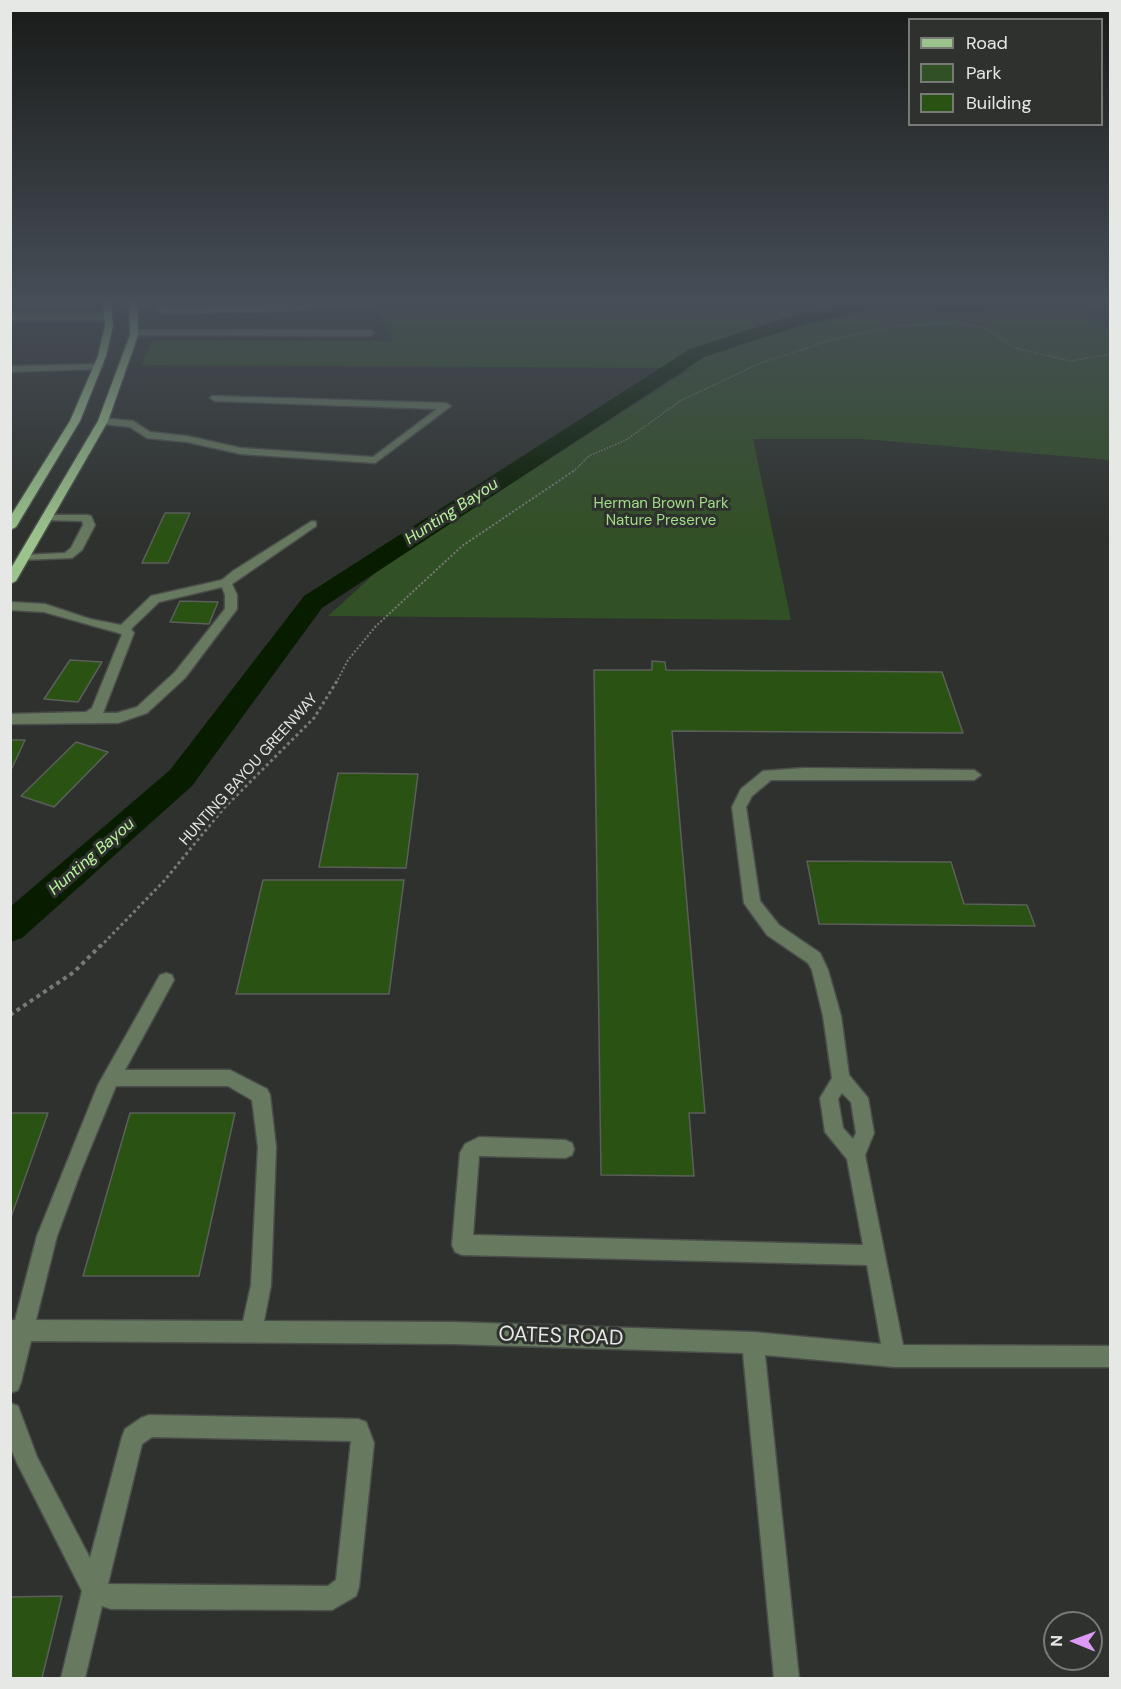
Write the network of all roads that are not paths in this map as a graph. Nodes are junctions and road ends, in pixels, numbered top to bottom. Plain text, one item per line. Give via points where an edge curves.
1 (105, 381) edge
2 (105, 381) edge
3 (214, 398) dead end
4 (89, 421) junction
5 (47, 518) junction
6 (312, 524) dead end
7 (10, 527) edge
8 (18, 563) edge
9 (10, 581) edge
10 (226, 583) junction
11 (10, 606) edge
12 (124, 629) junction
13 (89, 717) junction
14 (10, 719) edge
15 (974, 774) dead end
16 (166, 980) dead end
17 (111, 1078) junction
18 (841, 1079) junction
19 (565, 1149) dead end
20 (856, 1155) junction
21 (873, 1255) junction
22 (17, 1330) edge
23 (251, 1331) junction
24 (753, 1343) junction
25 (894, 1356) junction
26 (1110, 1357) edge
27 (10, 1382) edge
28 (10, 1414) edge
29 (94, 1590) junction
30 (73, 1678) edge
31 (787, 1678) edge

1 - 4 main road
2 - 4 main road
3 - 4 street via 446,406 375,460 241,451 147,435 133,424
4 - 5 main road
4 - 7 main road
5 - 8 main road
5 - 8 street via 87,518 89,525 76,550 68,556
6 - 10 street
8 - 9 main road
10 - 12 street via 155,599
10 - 13 street via 231,609 180,675 142,710 118,718
11 - 12 street via 45,608
12 - 13 street via 128,633 98,710
13 - 14 street
15 - 18 street via 768,775 746,794 739,807 752,903 773,930 814,958 832,1016
16 - 17 street
17 - 22 street via 71,1171
17 - 23 street via 230,1078 261,1095 267,1147 261,1285
18 - 20 street via 859,1098 865,1132
18 - 20 street via 829,1098 834,1132
19 - 21 street via 479,1146 472,1150 462,1245
20 - 21 street
21 - 25 street
22 - 23 street, OATES ROAD
22 - 27 street
23 - 24 street, OATES ROAD
24 - 25 street, OATES ROAD
24 - 31 street
25 - 26 street, OATES ROAD
28 - 29 street via 28,1463
29 - 29 street via 111,1597 332,1598 347,1587 363,1443 358,1430 149,1425 133,1437
29 - 30 street

